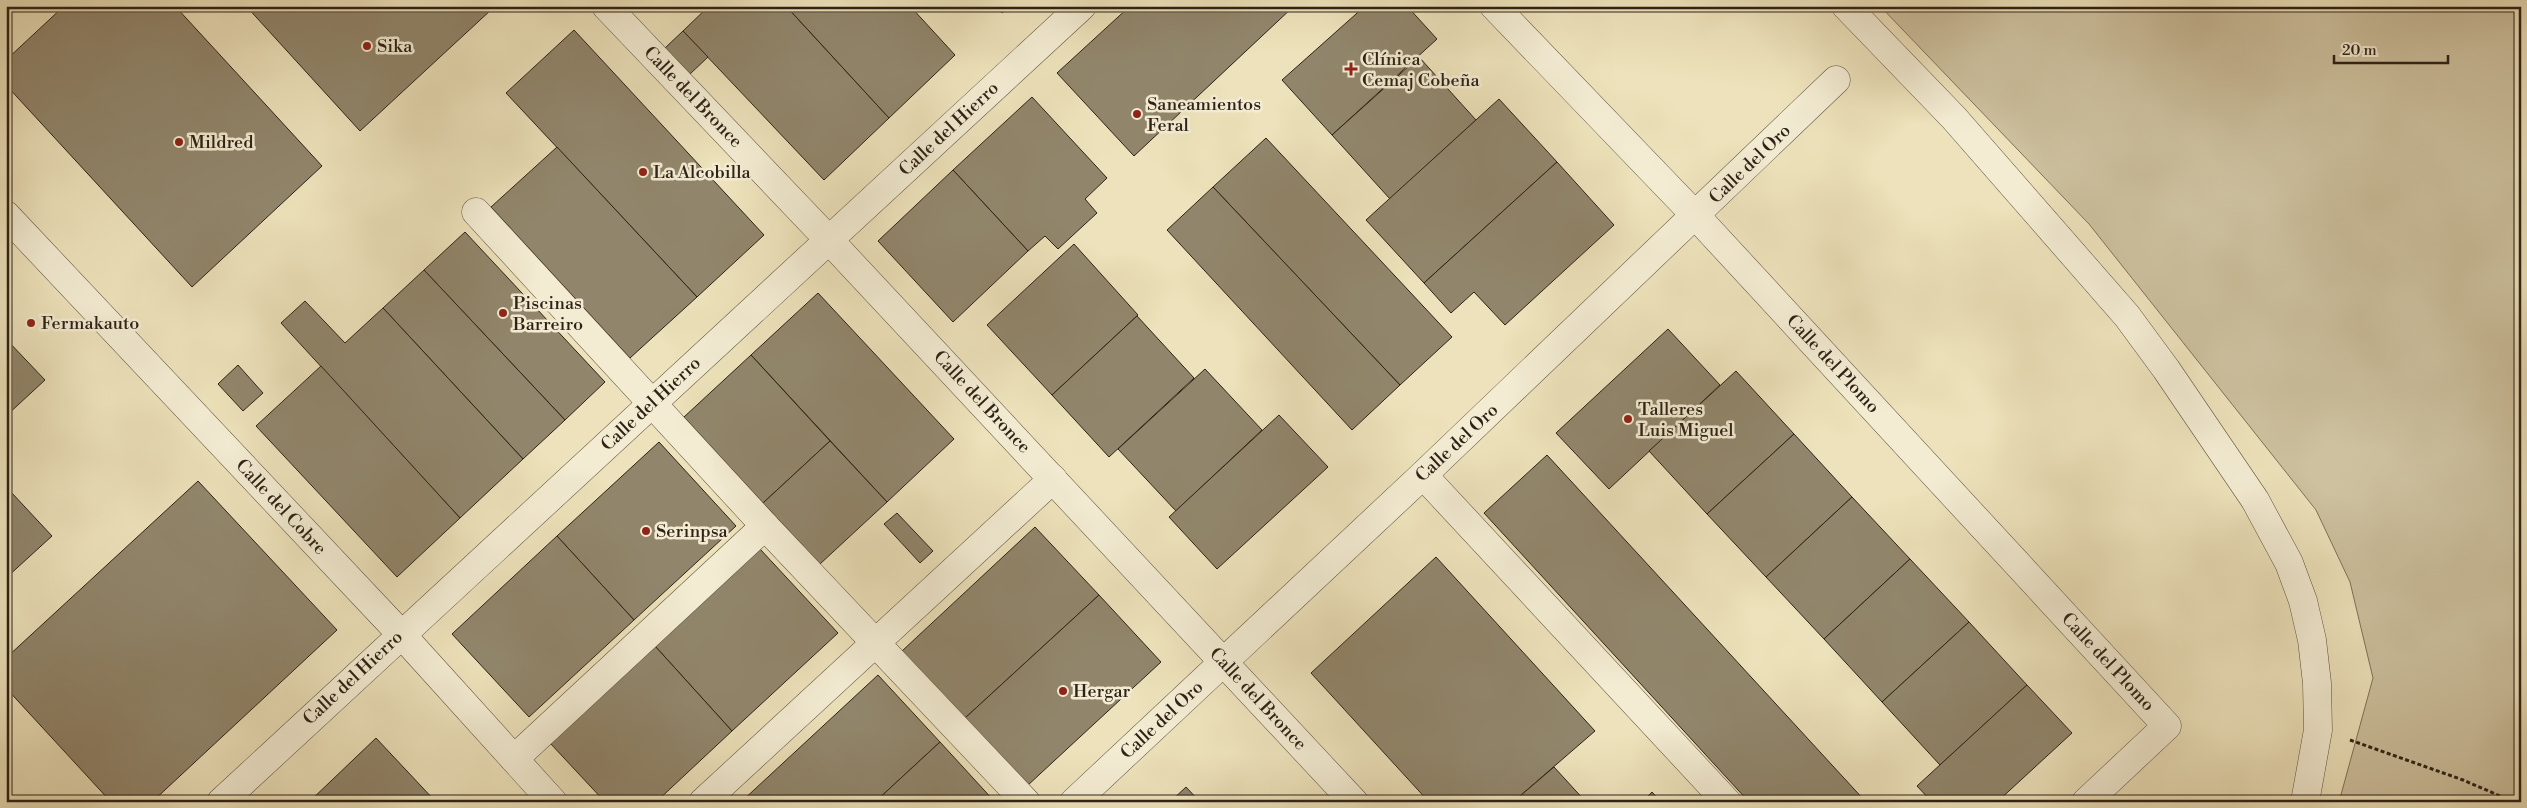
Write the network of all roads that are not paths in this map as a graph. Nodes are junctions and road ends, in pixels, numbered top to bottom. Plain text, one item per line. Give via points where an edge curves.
1 (606, 6) edge
2 (1082, 6) edge
3 (1494, 6) edge
4 (1846, 6) edge
5 (1836, 80) dead end
6 (476, 212) dead end
7 (6, 214) edge
8 (1696, 216) junction
9 (829, 240) junction
10 (652, 402) junction
11 (1423, 475) junction
12 (1053, 479) junction
13 (765, 526) junction
14 (401, 634) junction
15 (876, 642) junction
16 (1224, 663) junction
17 (514, 758) junction
18 (221, 802) edge
19 (553, 802) edge
20 (703, 802) edge
21 (1026, 802) edge
22 (1074, 802) edge
23 (1354, 802) edge
24 (1727, 802) edge
25 (2086, 802) edge
26 (2305, 802) edge

1 - 9 street, Calle del Bronce
2 - 9 street, Calle del Hierro
3 - 8 street, Calle del Plomo
4 - 26 street via 1954,118 2127,316 2249,492 2289,563 2303,601 2312,640 2318,730
5 - 8 street, Calle del Oro
6 - 10 street
7 - 14 street, Calle del Cobre
8 - 11 street, Calle del Oro
8 - 25 street, Calle del Plomo via 2167,726
9 - 10 street, Calle del Hierro
9 - 12 street, Calle del Bronce
10 - 13 street
10 - 14 street, Calle del Hierro
11 - 16 street, Calle del Oro
11 - 24 street
12 - 15 street
12 - 16 street, Calle del Bronce
13 - 15 street
13 - 17 street
14 - 17 street, Calle del Cobre
14 - 18 street, Calle del Hierro
15 - 20 street
15 - 21 street
16 - 22 street, Calle del Oro
16 - 23 street, Calle del Bronce
17 - 19 street, Calle del Cobre

